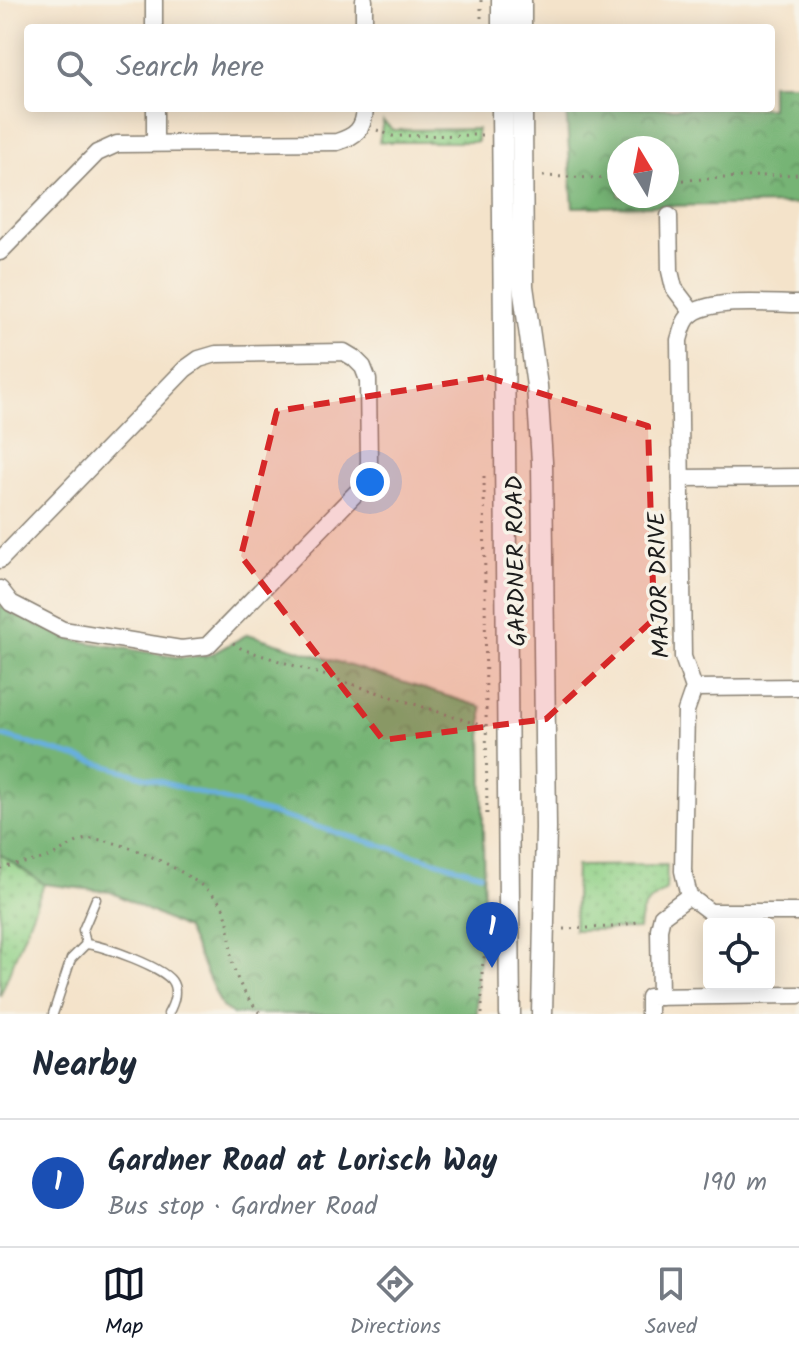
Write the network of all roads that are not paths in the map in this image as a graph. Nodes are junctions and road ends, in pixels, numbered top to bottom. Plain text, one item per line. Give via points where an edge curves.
1 (154, 0) edge
2 (364, 0) edge
3 (502, 0) edge
4 (521, 0) edge
5 (154, 24) edge
6 (364, 24) edge
7 (502, 24) edge
8 (521, 24) edge
9 (155, 112) edge
10 (502, 112) edge
11 (522, 112) edge
12 (364, 116) edge
13 (155, 142) junction
14 (669, 216) dead end
15 (0, 252) edge
16 (799, 304) edge
17 (693, 313) junction
18 (799, 477) edge
19 (681, 478) junction
20 (0, 560) edge
21 (0, 589) edge
22 (799, 687) edge
23 (694, 688) junction
24 (689, 896) junction
25 (96, 899) dead end
26 (799, 912) edge
27 (86, 944) junction
28 (799, 995) edge
29 (660, 997) junction
30 (53, 1014) edge
31 (168, 1014) edge
32 (510, 1014) edge
33 (542, 1014) edge
34 (649, 1014) edge

1 - 5 street
2 - 6 street
3 - 7 street
4 - 8 street
9 - 13 street
10 - 32 street, GARDNER ROAD
11 - 33 street, GARDNER ROAD via 523,286 542,462
12 - 13 street via 352,137 337,142
13 - 15 street via 117,144 97,153
14 - 17 street via 674,288
16 - 17 street via 712,305
17 - 19 street, MAJOR DRIVE via 679,340
18 - 19 street
19 - 23 street, MAJOR DRIVE via 683,657
20 - 21 street via 199,359 216,354 344,352 363,367 368,380 369,463 358,491 207,646 181,649 63,630 11,603
22 - 23 street
23 - 24 street, MAJOR DRIVE via 686,711 683,871
24 - 26 street via 710,912
24 - 29 street via 662,916
25 - 27 lane via 83,930
27 - 30 lane via 71,959
27 - 31 lane via 163,972 175,990
28 - 29 street
29 - 34 street via 649,997

